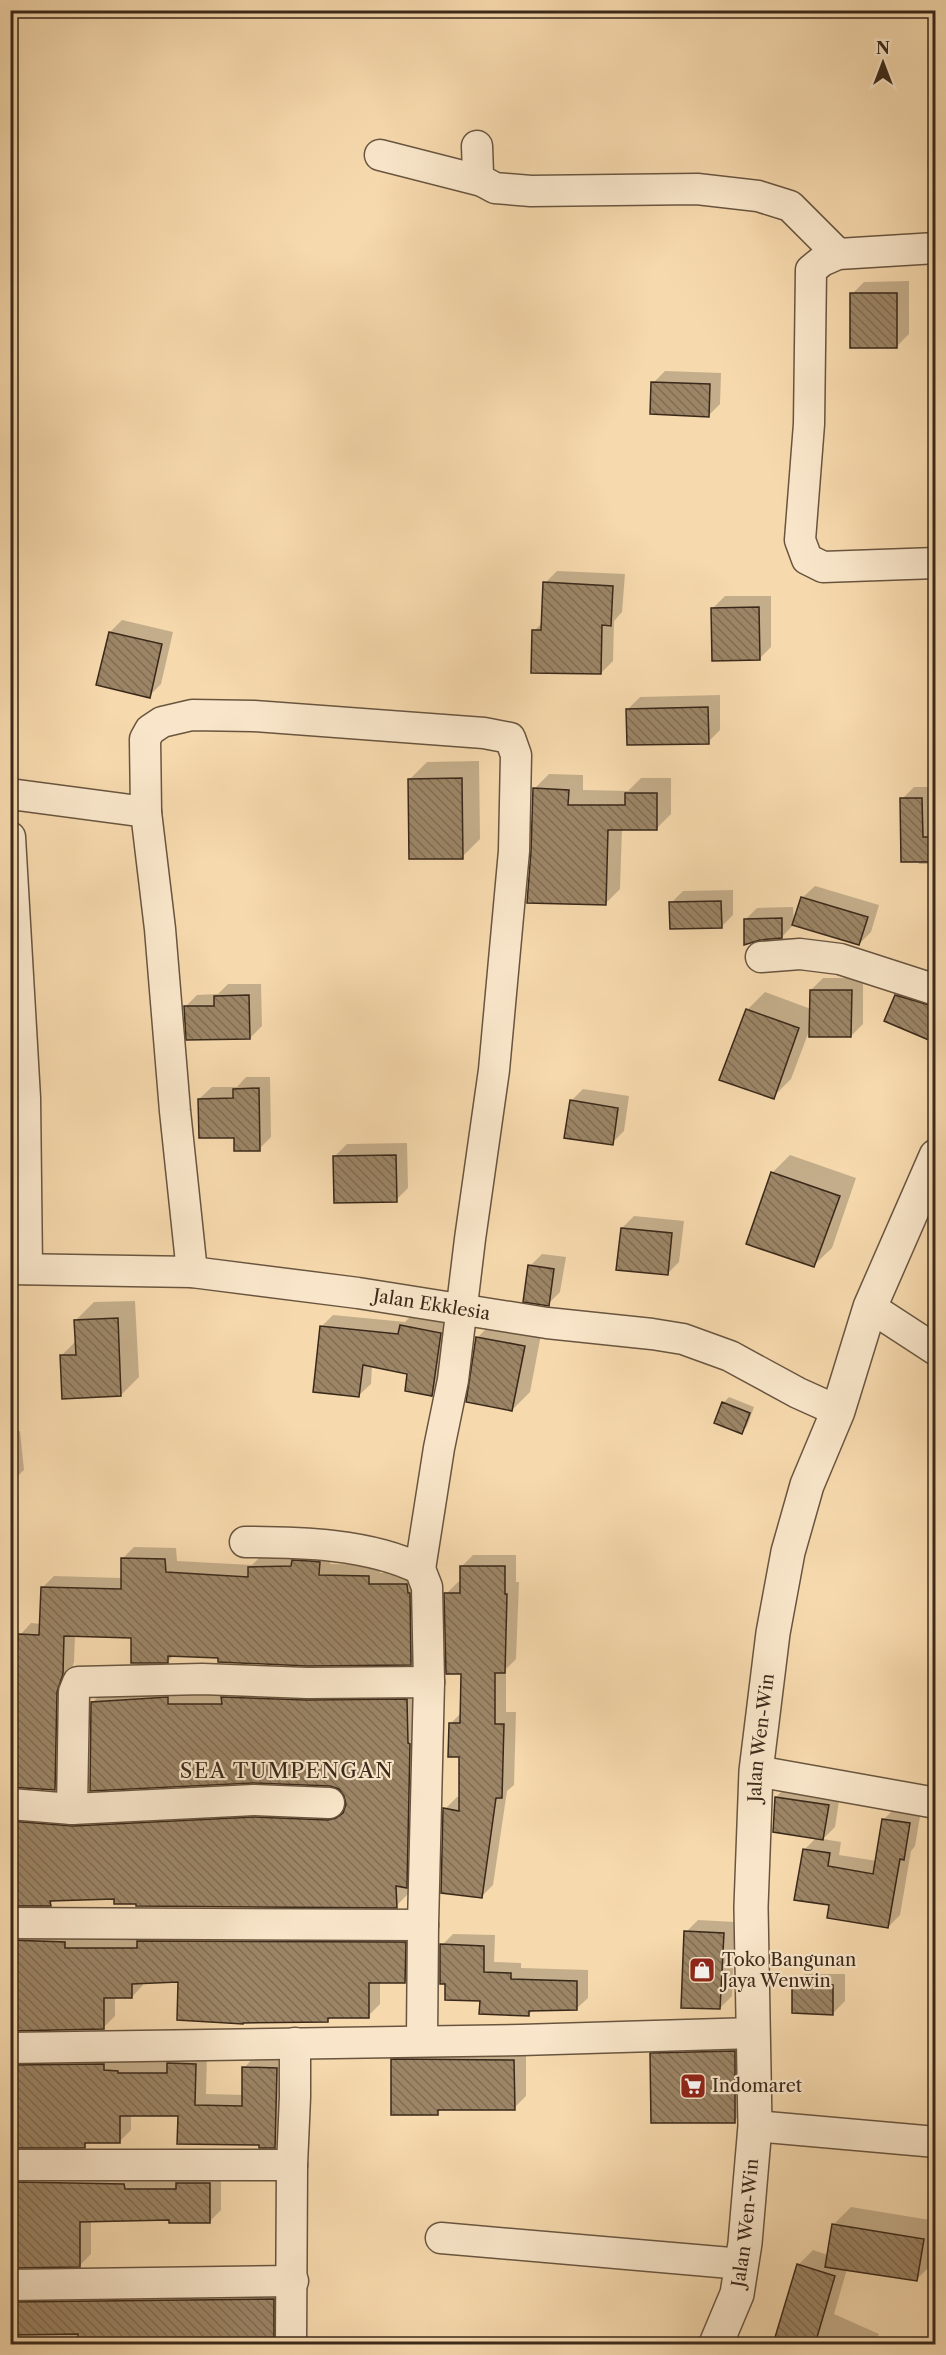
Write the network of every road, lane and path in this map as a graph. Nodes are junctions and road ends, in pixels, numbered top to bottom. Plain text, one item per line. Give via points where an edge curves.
1 (477, 146) dead end
2 (380, 156) dead end
3 (482, 181) junction
4 (936, 248) edge
5 (838, 254) junction
6 (936, 563) edge
7 (10, 794) edge
8 (146, 812) junction
9 (10, 837) edge
10 (760, 957) dead end
11 (936, 990) edge
12 (936, 1156) edge
13 (19, 1269) edge
14 (192, 1272) junction
15 (870, 1307) junction
16 (462, 1310) junction
17 (936, 1350) edge
18 (838, 1411) junction
19 (245, 1542) dead end
20 (420, 1569) junction
21 (429, 1682) junction
22 (756, 1771) junction
23 (329, 1803) dead end
24 (936, 1803) edge
25 (10, 1804) edge
26 (72, 1809) junction
27 (10, 1923) edge
28 (423, 1925) junction
29 (754, 2032) junction
30 (422, 2040) junction
31 (295, 2043) junction
32 (10, 2048) edge
33 (755, 2126) junction
34 (936, 2142) edge
35 (10, 2165) edge
36 (292, 2165) junction
37 (441, 2238) dead end
38 (742, 2264) junction
39 (293, 2281) junction
40 (10, 2285) edge
41 (291, 2344) edge
42 (716, 2344) edge

1 - 3 street
2 - 3 street
3 - 5 street via 495,188 531,191 697,189 758,196 790,206
4 - 5 street
5 - 6 street via 811,270 809,424 800,540 807,560 823,567
7 - 8 street
8 - 14 street
8 - 16 street via 145,740 150,730 162,722 192,715 254,716 510,738 516,755 510,911 494,1070
9 - 13 street via 26,1098
10 - 11 street via 800,954 840,959
12 - 15 street, Jalan Wen-Win
13 - 14 street, Jalan Ekklesia
14 - 16 street, Jalan Ekklesia
15 - 17 street
15 - 18 street, Jalan Wen-Win
16 - 18 street, Jalan Ekklesia via 683,1339 730,1356
16 - 20 street
18 - 22 street, Jalan Wen-Win via 807,1485 788,1551 773,1633
19 - 20 street via 368,1552
20 - 21 street via 428,1587
21 - 26 street via 202,1679 78,1682 74,1692
21 - 28 street
22 - 24 street
22 - 29 street, Jalan Wen-Win
23 - 26 street via 254,1800
25 - 26 street
27 - 28 street
28 - 30 street
29 - 30 street
29 - 33 street, Jalan Wen-Win
30 - 31 street
31 - 32 street
31 - 36 street
33 - 34 street
33 - 38 street, Jalan Wen-Win
35 - 36 street
36 - 39 street
37 - 38 street
38 - 42 street, Jalan Wen-Win via 737,2294
39 - 40 street
39 - 41 street

